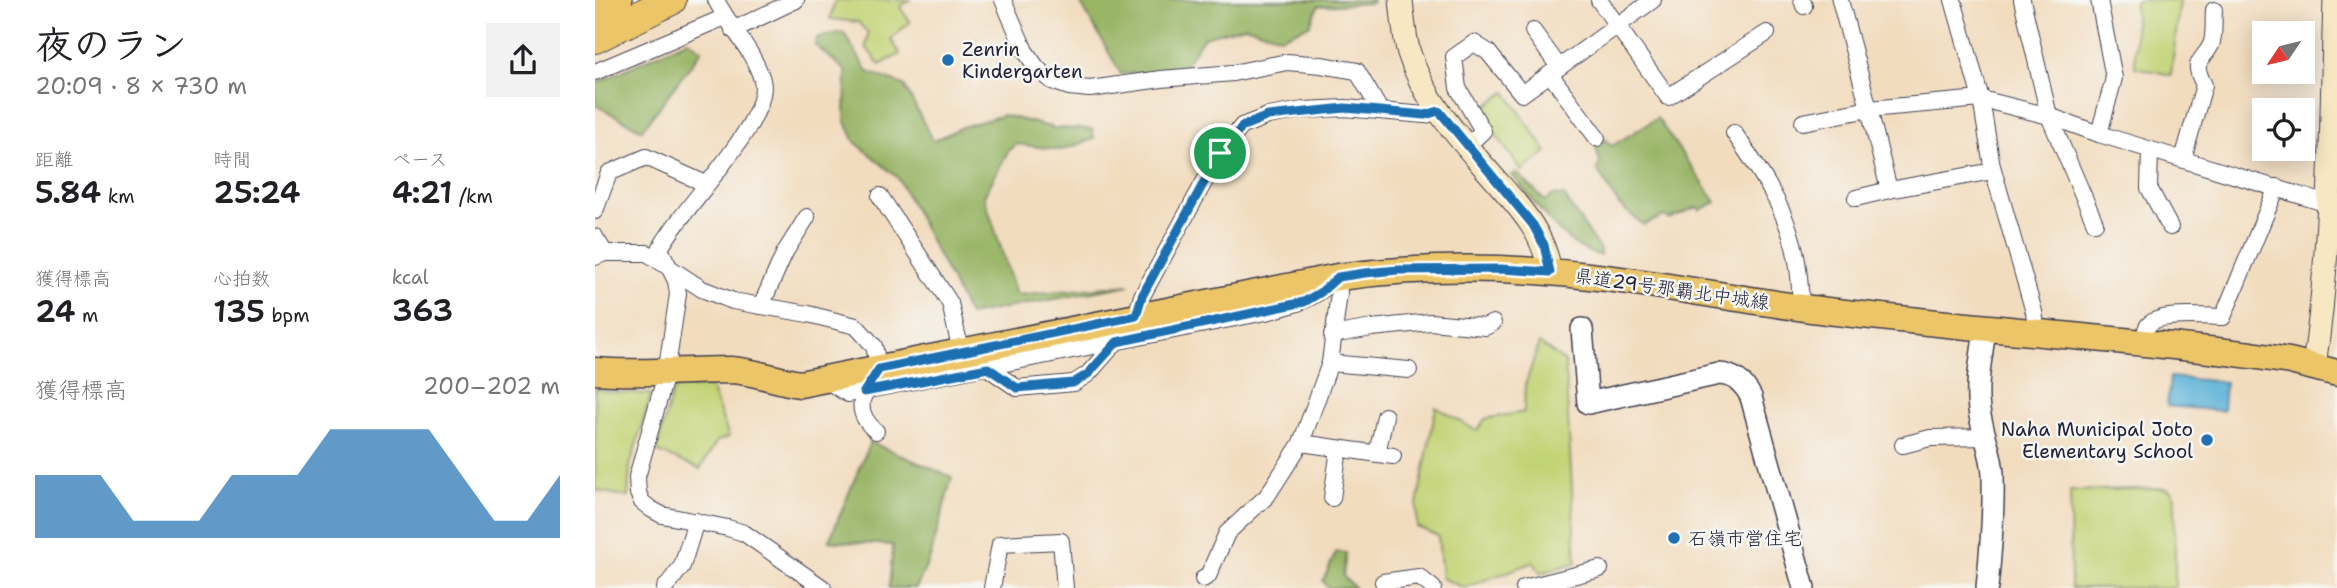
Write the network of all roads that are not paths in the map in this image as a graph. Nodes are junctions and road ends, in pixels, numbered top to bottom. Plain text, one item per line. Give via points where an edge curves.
1 (617, 0) edge
2 (671, 0) edge
3 (796, 0) edge
4 (1003, 0) edge
5 (1401, 0) edge
6 (1599, 0) edge
7 (1653, 0) edge
8 (1840, 0) edge
9 (1953, 0) edge
10 (2022, 0) edge
11 (2099, 0) edge
12 (2336, 2) edge
13 (2214, 10) dead end
14 (595, 11) edge
15 (724, 14) edge
16 (1618, 26) junction
17 (1533, 31) dead end
18 (1767, 33) dead end
19 (595, 38) edge
20 (1555, 70) junction
21 (595, 72) edge
22 (1981, 99) junction
23 (1868, 109) junction
24 (1380, 110) junction
25 (1439, 111) junction
26 (2049, 117) junction
27 (1803, 122) dead end
28 (1734, 133) dead end
29 (2335, 133) edge
30 (2099, 134) junction
31 (1597, 138) dead end
32 (1466, 147) junction
33 (2150, 150) junction
34 (2183, 159) junction
35 (1993, 171) junction
36 (706, 184) junction
37 (2277, 187) junction
38 (1889, 191) junction
39 (880, 196) dead end
40 (1856, 198) dead end
41 (2328, 204) junction
42 (595, 211) edge
43 (807, 217) dead end
44 (2095, 223) dead end
45 (2170, 227) dead end
46 (595, 237) edge
47 (600, 255) edge
48 (670, 269) junction
49 (1550, 272) junction
50 (1338, 277) junction
51 (761, 306) junction
52 (1801, 307) junction
53 (1136, 316) junction
54 (1493, 323) dead end
55 (1582, 329) dead end
56 (1986, 329) junction
57 (2037, 333) junction
58 (1332, 335) junction
59 (1117, 342) junction
60 (2144, 343) junction
61 (961, 352) junction
62 (1330, 363) junction
63 (988, 368) junction
64 (879, 369) junction
65 (1409, 370) dead end
66 (2325, 370) edge
67 (595, 372) edge
68 (666, 374) junction
69 (824, 379) junction
70 (864, 392) junction
71 (1385, 416) dead end
72 (876, 431) dead end
73 (1987, 437) junction
74 (1301, 443) junction
75 (1903, 445) dead end
76 (1339, 449) junction
77 (1332, 498) dead end
78 (696, 521) junction
79 (1600, 569) dead end
80 (1203, 579) dead end
81 (1383, 582) dead end
82 (665, 588) edge
83 (823, 588) edge
84 (992, 588) edge
85 (1065, 588) edge
86 (1433, 588) edge
87 (1524, 588) edge
88 (1804, 588) edge
89 (1987, 588) edge

1 - 14 highway
2 - 19 highway
3 - 15 street
4 - 24 street via 1037,68 1052,81 1069,87 1090,89 1233,73 1287,62 1357,71
5 - 25 main road via 1410,55
6 - 16 street
7 - 16 street
8 - 23 street
9 - 22 street
10 - 26 street
11 - 30 street via 2114,78
12 - 29 main road
13 - 34 street via 2219,45 2199,59 2197,72 2204,85
15 - 21 street
15 - 36 street via 758,71 764,90 755,116
16 - 18 street via 1668,97
16 - 20 street
17 - 20 street
20 - 31 street
20 - 32 street via 1522,94 1488,52 1474,43 1454,57 1458,88 1482,131
22 - 23 street
22 - 26 street
22 - 35 street
23 - 27 street
23 - 38 street
24 - 25 street via 1425,115
24 - 53 street via 1303,110 1243,126 1220,153 1142,296
25 - 32 main road
26 - 30 street
26 - 44 street
28 - 52 street via 1755,163 1793,242
29 - 41 main road
30 - 33 street
32 - 49 main road via 1533,225 1544,245
33 - 34 street
33 - 45 street via 2149,188
34 - 37 street
35 - 38 street
35 - 57 street
36 - 42 street via 646,157 609,173
36 - 48 street via 660,248
37 - 41 street
37 - 60 street via 2223,317 2153,320 2146,328
38 - 40 street
39 - 61 street via 950,303
41 - 66 main road via 2319,329
43 - 51 street
46 - 47 street
47 - 48 street via 647,253
48 - 51 street via 702,289
48 - 68 street via 678,294
49 - 50 main road, 県道29号那覇北中城線 via 1398,270
49 - 52 main road, 県道29号那覇北中城線
50 - 53 main road, 県道29号那覇北中城線
50 - 58 street
50 - 59 street via 1304,302
51 - 64 street via 856,326 874,346
52 - 56 main road, 県道29号那覇北中城線
53 - 61 main road, 県道29号那覇北中城線
54 - 58 street via 1485,327 1430,322
55 - 88 street via 1588,403 1719,374 1735,377 1747,389
56 - 57 main road, 県道29号那覇北中城線
56 - 73 street via 1978,399
57 - 60 main road, 県道29号那覇北中城線
58 - 62 street
59 - 63 street
59 - 63 street via 1088,374 1073,383 1017,388
60 - 66 main road, 県道29号那覇北中城線 via 2251,355
61 - 64 main road, 県道29号那覇北中城線
62 - 65 street
62 - 74 street
63 - 70 street
64 - 69 main road, 県道29号那覇北中城線
64 - 70 street
67 - 68 main road, 県道29号那覇北中城線
68 - 69 main road, 県道29号那覇北中城線 via 733,370 800,384
68 - 78 street via 637,477 638,493 642,502 662,515
69 - 70 street via 848,394
70 - 72 street via 861,407 866,422
71 - 76 street via 1385,455
73 - 75 street via 1930,438
73 - 89 street via 1993,483
74 - 76 street
74 - 80 street via 1267,496 1227,533
76 - 77 street
78 - 82 street via 682,566
78 - 83 street via 744,533
79 - 87 street
81 - 86 street via 1419,578
84 - 85 street via 1000,544 1061,541

